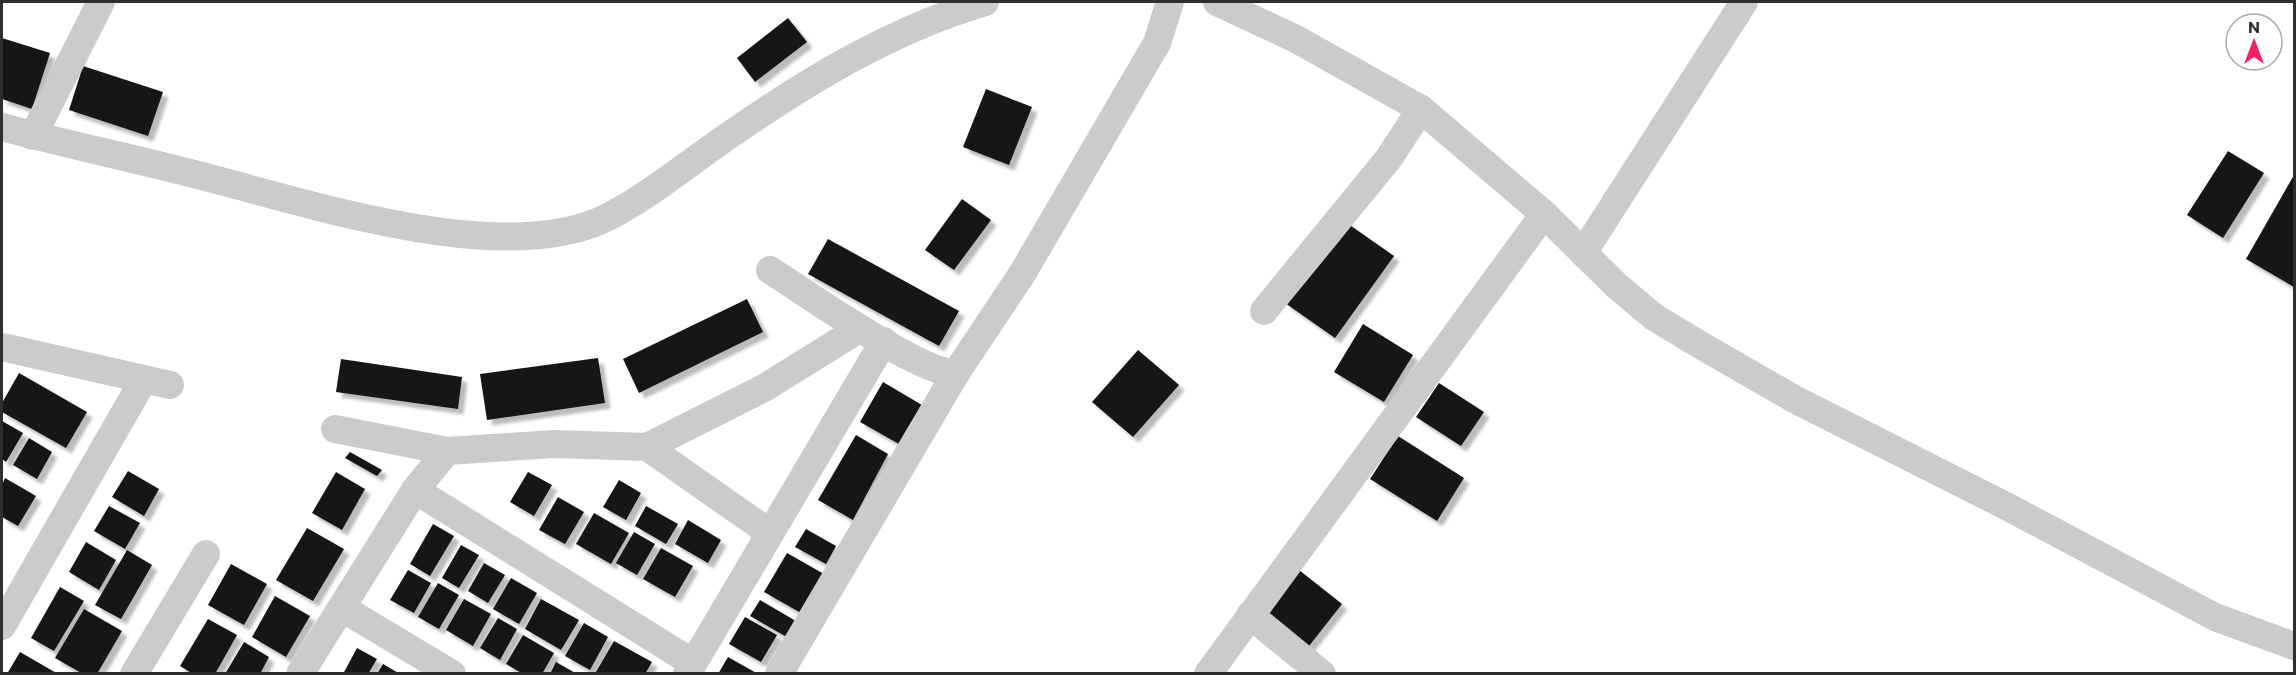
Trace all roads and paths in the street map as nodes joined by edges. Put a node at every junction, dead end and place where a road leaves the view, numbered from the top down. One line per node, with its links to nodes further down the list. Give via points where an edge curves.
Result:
1 (101, 2): 8 (street)
2 (985, 2): 8 (street, via 912,28 865,51 766,111 669,180 608,217 578,230 550,236 498,236 394,223 312,207)
3 (1170, 2): 16 (street, via 1157,43 1022,274)
4 (1217, 2): 6 (street, via 1296,39)
5 (1744, 2): 10 (street)
6 (1417, 114): 9 (street); 12 (street, via 1389,158)
7 (2, 127): 8 (street)
8 (33, 136)
9 (1540, 220): 10 (street); 24 (street)
10 (1583, 253): 26 (street, via 1654,317 1796,400 2214,617)
11 (771, 270): 13 (street)
12 (1264, 311)
13 (859, 329): 14 (street); 18 (street, via 764,388)
14 (884, 341): 16 (street, via 934,369); 21 (street)
15 (3, 351): 25 (street, via 157,382)
16 (956, 373): 31 (street)
17 (335, 429): 19 (street)
18 (648, 447): 19 (street, via 554,444); 21 (street)
19 (447, 451): 20 (street)
20 (415, 490): 23 (street); 27 (street)
21 (771, 533): 27 (street)
22 (206, 554): 28 (street)
23 (342, 608): 29 (street); 30 (street)
24 (1250, 615): 32 (street); 33 (street)
25 (2, 626)
26 (2295, 646)
27 (690, 668)
28 (134, 674)
29 (300, 674)
30 (452, 674)
31 (779, 674)
32 (1208, 674)
33 (1322, 674)

